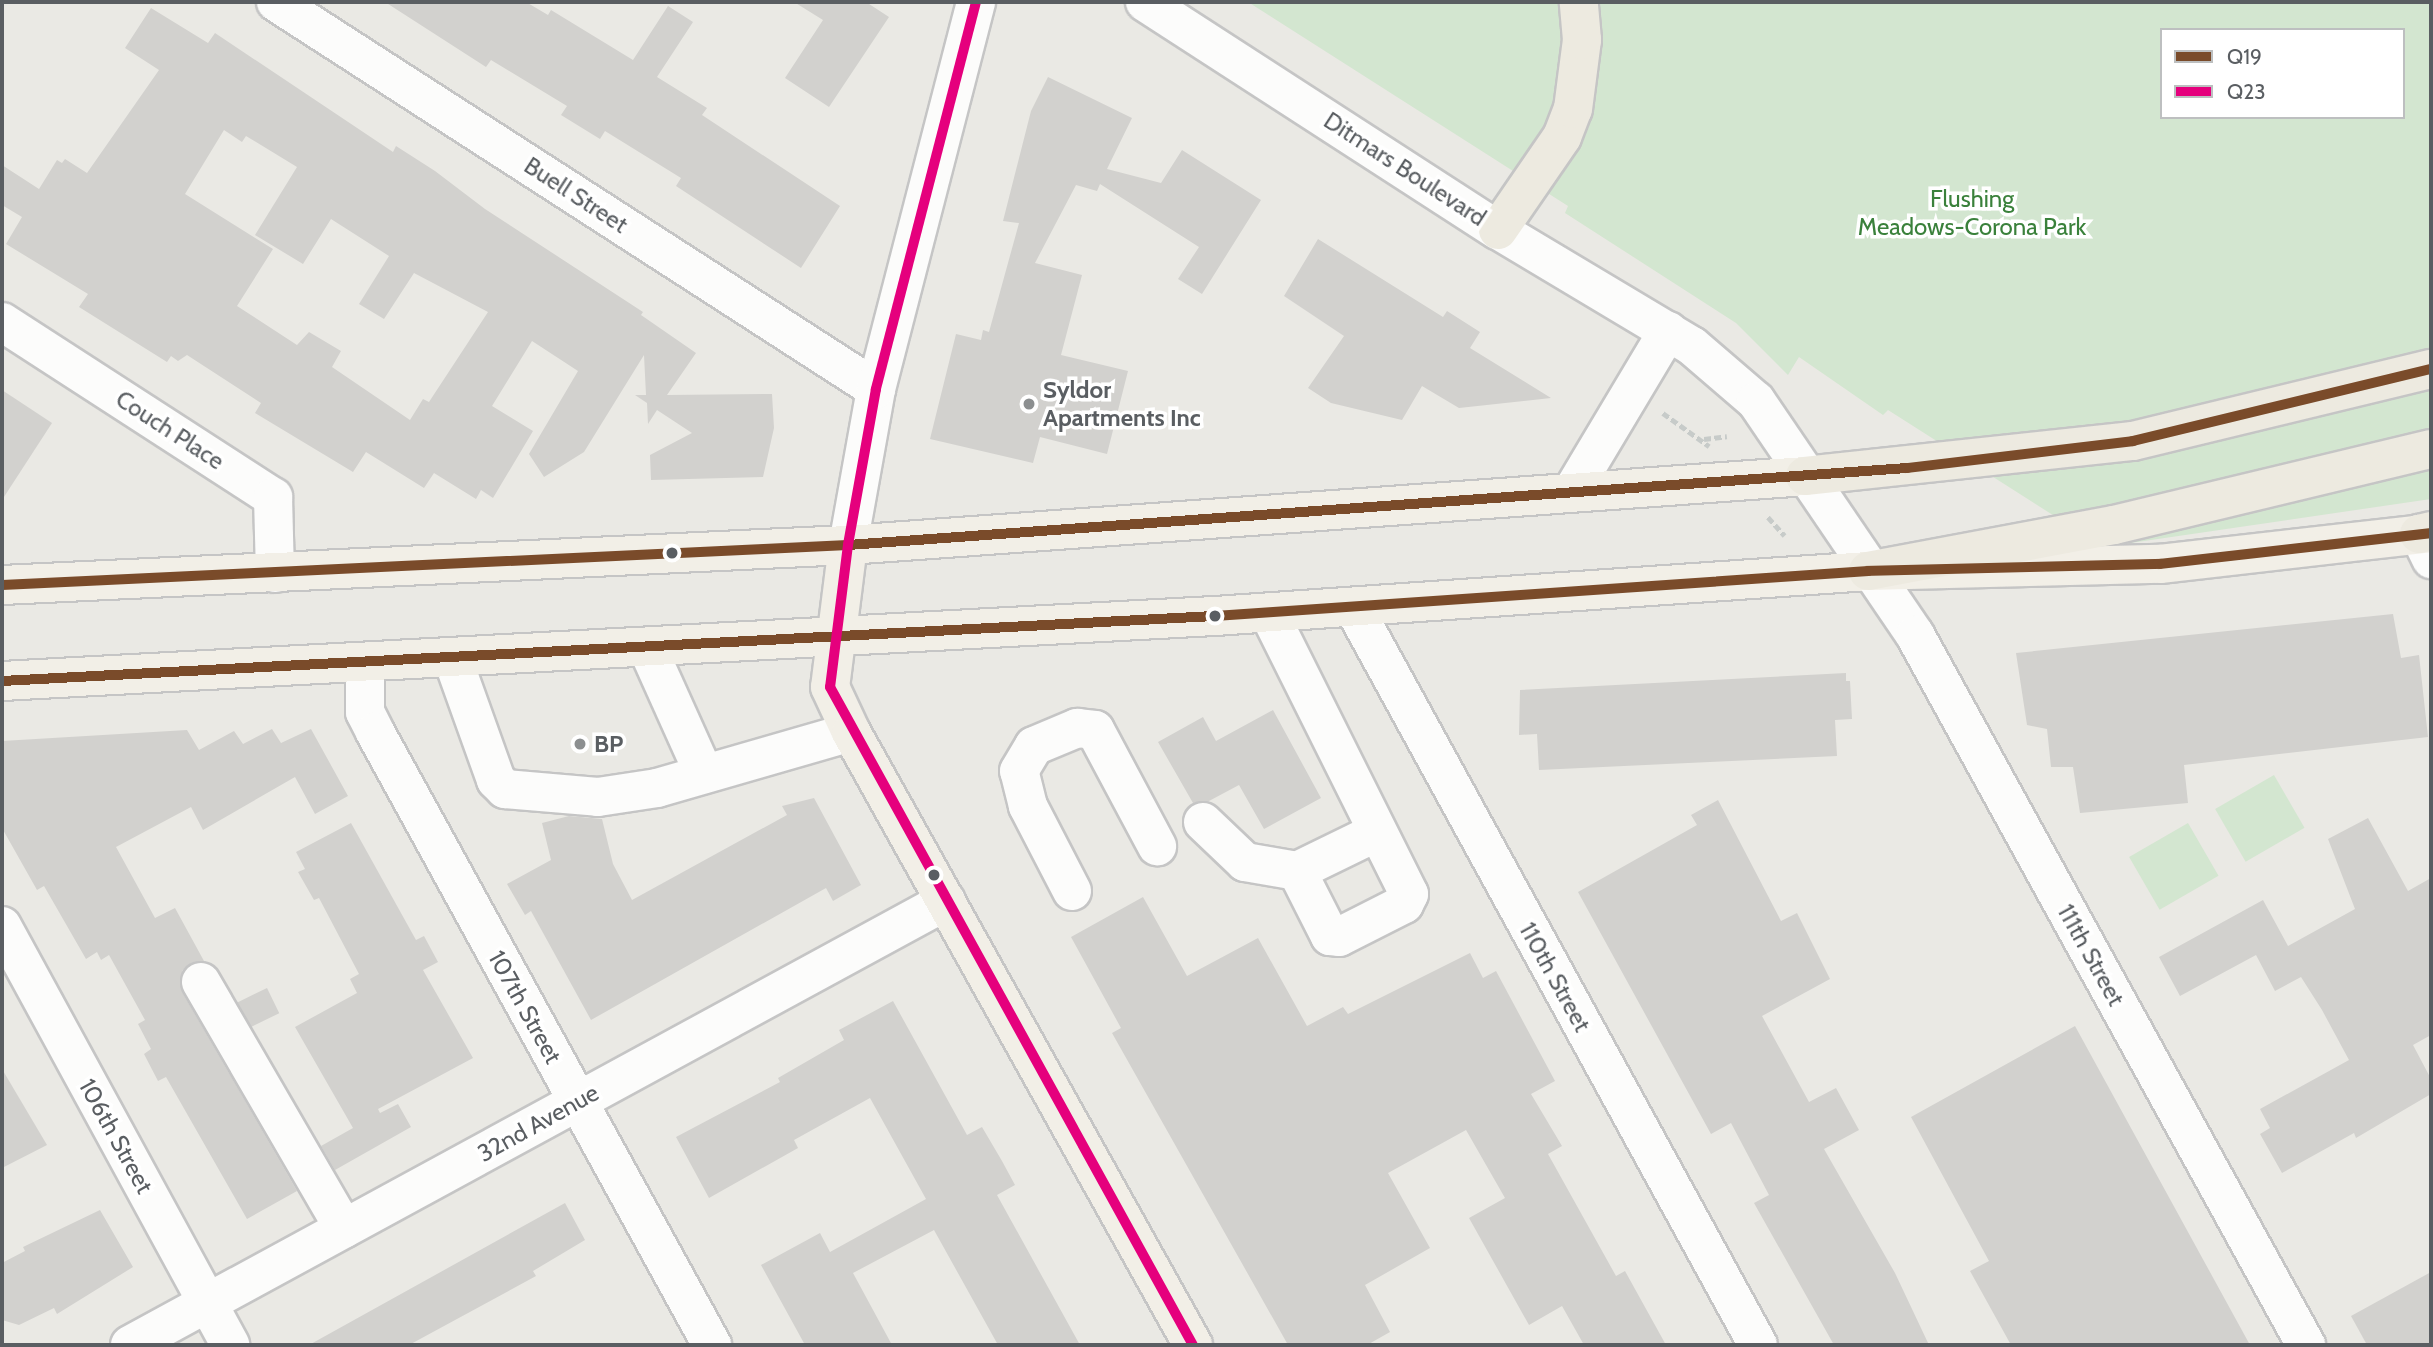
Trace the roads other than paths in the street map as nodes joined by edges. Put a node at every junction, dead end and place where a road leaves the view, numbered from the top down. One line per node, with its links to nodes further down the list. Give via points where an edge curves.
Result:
1 (276, 2): 9 (street, Buell Street)
2 (976, 2): 9 (street)
3 (1145, 2): 5 (street, Ditmars Boulevard)
4 (1579, 2): 5 (highway, via 1582,40 1573,109 1556,146)
5 (1498, 230): 7 (street, Ditmars Boulevard)
6 (2, 322): 16 (street, Couch Place, via 273,496)
7 (1668, 331): 11 (street, Ditmars Boulevard, via 1739,383); 12 (street)
8 (2431, 369): 11 (highway, via 2133,441)
9 (876, 389): 14 (street)
10 (2431, 449): 15 (highway, via 2101,528)
11 (1805, 477): 12 (main road); 15 (street, Ditmars Boulevard)
12 (1571, 493): 14 (main road)
13 (2428, 539): 15 (main road, via 2160,564)
14 (848, 545): 16 (main road); 20 (main road)
15 (1868, 570): 18 (main road); 43 (street, 111th Street, via 1915,635)
16 (275, 573): 17 (main road)
17 (2, 585)
18 (1354, 607): 19 (main road); 42 (street, 110th Street)
19 (1269, 612): 20 (main road); 28 (street)
20 (837, 638): 21 (main road); 25 (main road, via 830,687)
21 (647, 648): 22 (main road); 26 (street)
22 (452, 657): 23 (main road); 26 (street, via 496,780 505,789 598,797)
23 (365, 662): 24 (main road); 35 (street, 107th Street, via 365,712)
24 (2, 681)
25 (851, 732): 26 (street); 32 (main road)
26 (704, 774)
27 (1203, 822): 30 (street, via 1245,862)
28 (1377, 832): 30 (street); 30 (street, via 1409,894 1404,904 1339,937 1330,936)
29 (1157, 846): 31 (street, via 1095,730 1077,728 1034,746 1019,771 1022,783 1043,839)
30 (1297, 871)
31 (1072, 891)
32 (946, 901): 35 (street, 32nd Avenue); 41 (main road)
33 (2, 926): 37 (street, 106th Street)
34 (201, 982): 36 (street)
35 (577, 1101): 36 (street, 32nd Avenue); 40 (street, 107th Street)
36 (344, 1229): 37 (street, 32nd Avenue)
37 (207, 1303): 38 (street, 32nd Avenue); 39 (street, 106th Street)
38 (130, 1345)
39 (230, 1345)
40 (712, 1345)
41 (1192, 1345)
42 (1758, 1345)
43 (2306, 1345)

